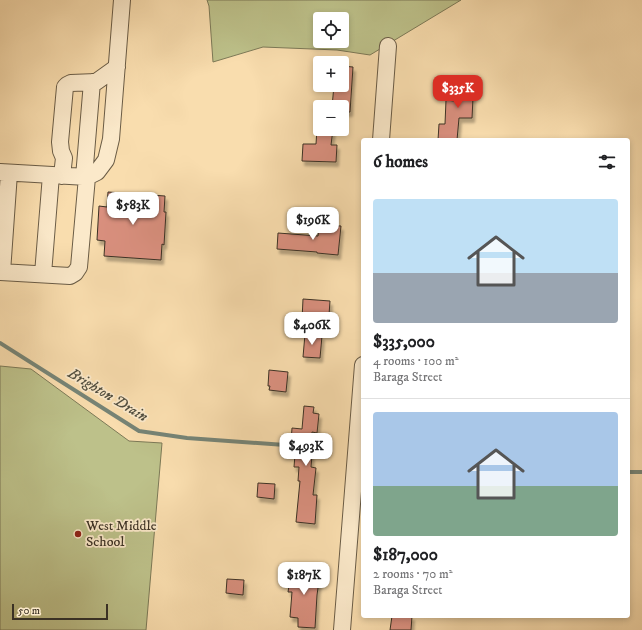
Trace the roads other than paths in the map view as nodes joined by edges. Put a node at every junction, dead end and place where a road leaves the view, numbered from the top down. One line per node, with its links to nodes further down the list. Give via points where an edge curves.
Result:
1 (122, 0): 3 (street)
2 (388, 46): 5 (street)
3 (117, 67): 4 (street, via 96,82); 8 (street, via 111,139 106,160 97,172)
4 (92, 82): 7 (street, via 71,83 65,87 60,142 64,158); 8 (street)
5 (381, 138)
6 (5, 173): 7 (street); 9 (street)
7 (56, 175): 8 (street); 10 (street)
8 (85, 177): 10 (street, via 79,267 70,276)
9 (1, 272): 10 (street)
10 (43, 274)
11 (361, 390): 12 (street)
12 (342, 630)

